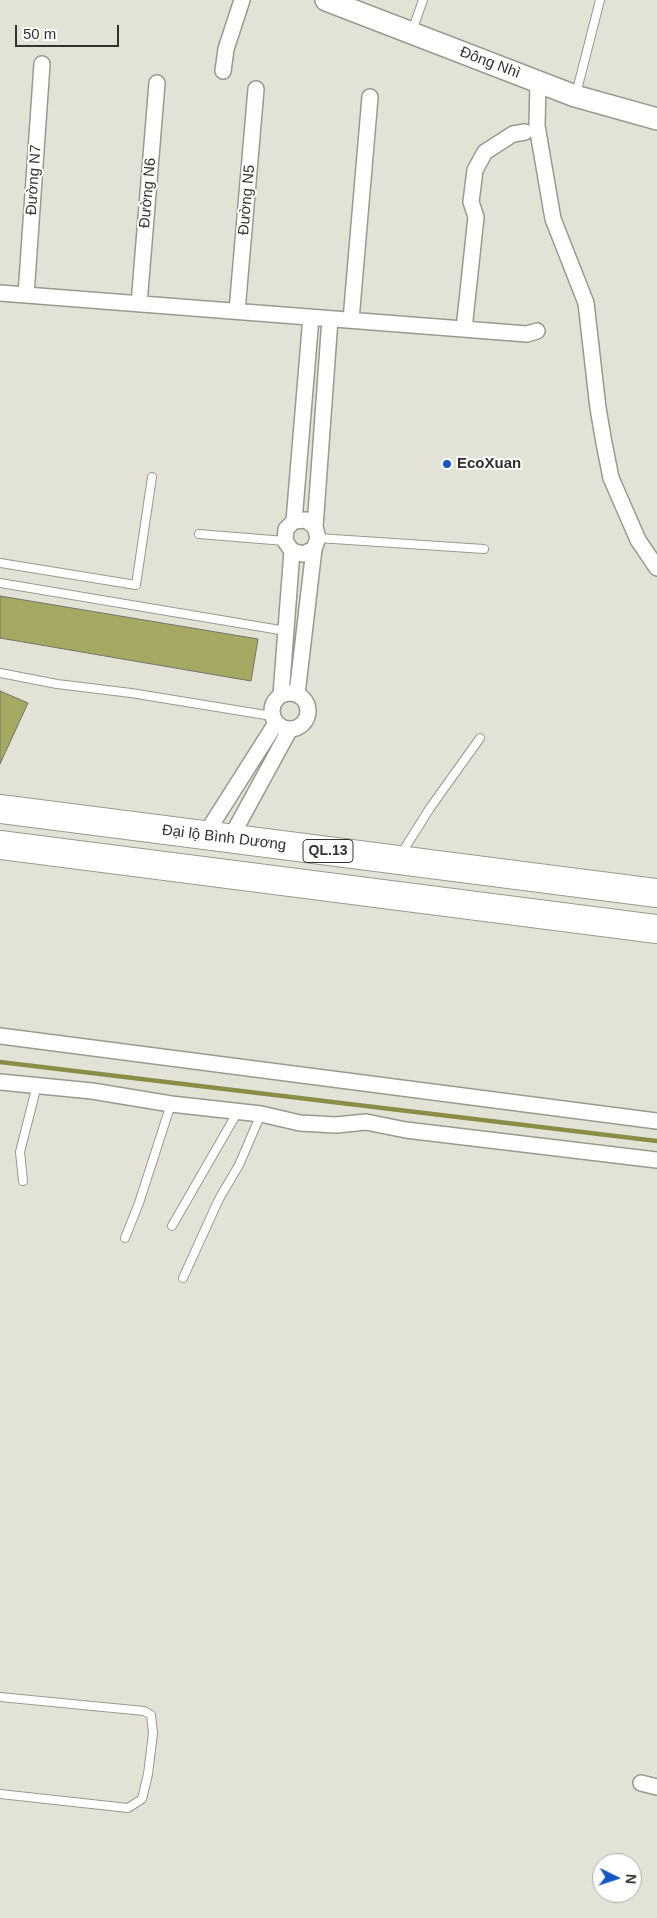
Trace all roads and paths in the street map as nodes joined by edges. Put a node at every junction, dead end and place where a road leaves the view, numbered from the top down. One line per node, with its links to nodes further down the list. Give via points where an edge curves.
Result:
1 (242, 0): 7 (street, via 226,48)
2 (326, 0): 5 (street, Đông Nhì)
3 (423, 0): 5 (lane)
4 (600, 0): 11 (lane)
5 (411, 32): 8 (street, Đông Nhì)
6 (42, 64): 16 (street, Đường N7)
7 (223, 71)
8 (538, 81): 11 (street, Đông Nhì); 31 (street, via 537,126 553,218 586,303 598,408 612,478 638,540)
9 (157, 83): 17 (street, Đường N6)
10 (256, 89): 18 (street, Đường N5)
11 (575, 96): 13 (street, Đông Nhì)
12 (370, 97): 21 (street)
13 (657, 119)
14 (525, 132): 22 (street, via 513,134 485,152 475,170 471,202 476,217)
15 (0, 293): 16 (street)
16 (26, 295): 17 (street)
17 (139, 304): 18 (street)
18 (237, 311): 19 (street)
19 (311, 317): 20 (street); 25 (street)
20 (330, 318): 21 (street); 27 (street)
21 (351, 320): 22 (street)
22 (464, 329): 23 (street, via 527,334)
23 (537, 331)
24 (152, 477): 30 (lane, via 136,585)
25 (294, 521): 27 (street, via 306,520); 28 (street, via 286,530)
26 (199, 534): 28 (lane)
27 (316, 538): 28 (street, via 303,554); 29 (lane); 35 (street)
28 (288, 546): 33 (street)
29 (484, 549)
30 (0, 563)
31 (657, 568)
32 (0, 584): 33 (lane)
33 (286, 631): 36 (street)
34 (0, 673): 37 (lane, via 57,684 132,692)
35 (297, 694): 36 (street); 38 (street, via 308,710 300,726)
36 (281, 695): 37 (street, via 273,704)
37 (274, 719): 38 (street); 41 (street)
38 (290, 729): 41 (street)
39 (480, 738): 43 (lane)
40 (0, 809): 41 (highway, Đại lộ Bình Dương / QL.13)
41 (218, 837): 43 (highway, Đại lộ Bình Dương / QL.13); 44 (highway)
42 (0, 845): 44 (highway, QL.13)
43 (397, 860): 45 (highway, Đại lộ Bình Dương / QL.13)
44 (214, 873): 46 (highway, QL.13)
45 (657, 894)
46 (657, 929)
47 (0, 1036): 53 (street)
48 (0, 1082): 49 (street)
49 (38, 1086): 50 (street); 55 (lane, via 20,1152)
50 (171, 1104): 51 (street); 57 (lane)
51 (237, 1113): 52 (street); 56 (lane)
52 (261, 1114): 54 (street, via 300,1123 336,1125 366,1122 406,1130); 58 (lane)
53 (657, 1121)
54 (657, 1160)
55 (23, 1181)
56 (172, 1226)
57 (125, 1238)
58 (183, 1278)
59 (0, 1697): 62 (lane, via 144,1711 151,1715 152,1733 142,1800 128,1808)
60 (641, 1783): 61 (street)
61 (657, 1787)
62 (0, 1794)

